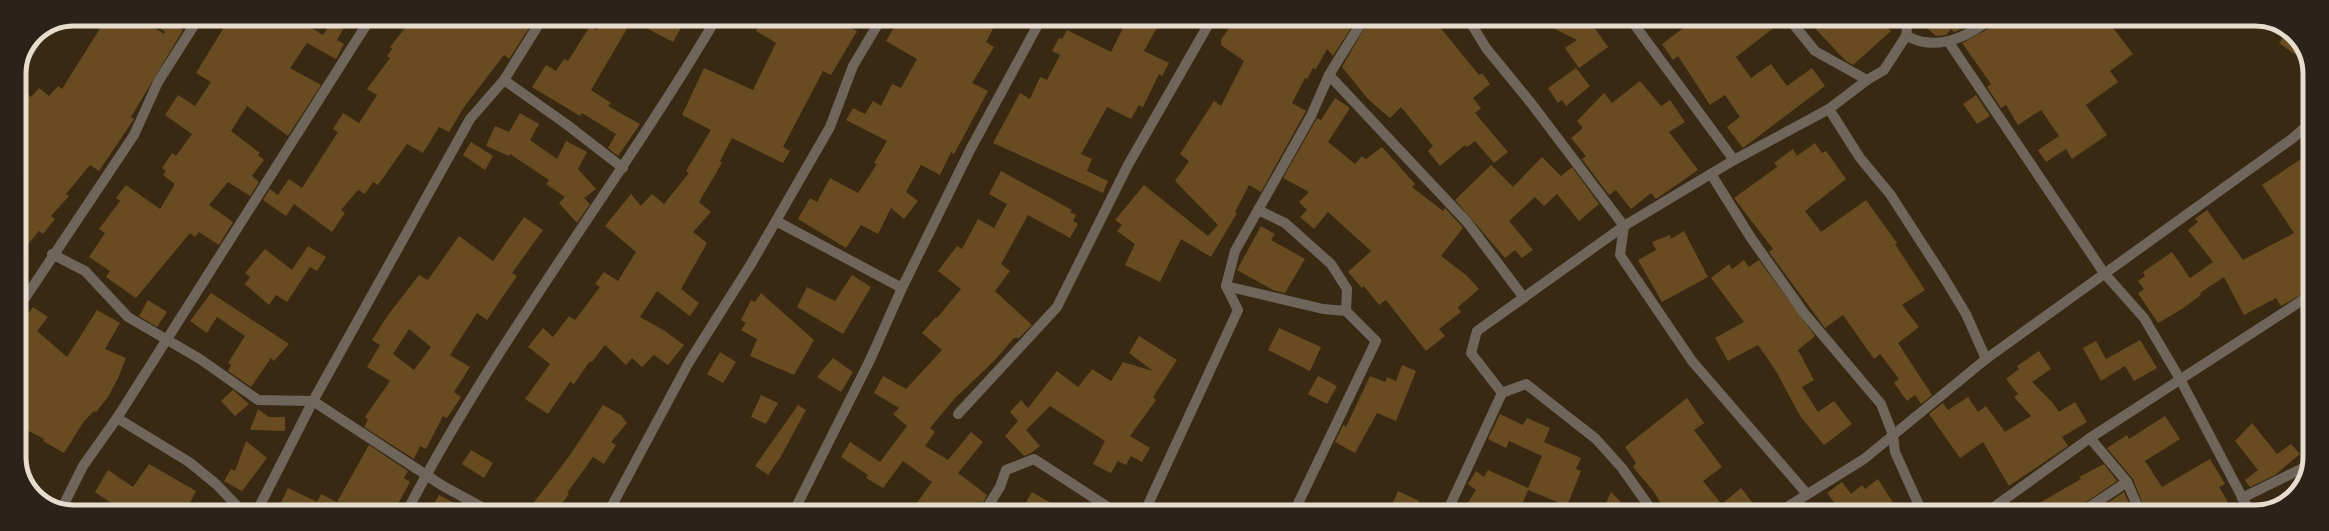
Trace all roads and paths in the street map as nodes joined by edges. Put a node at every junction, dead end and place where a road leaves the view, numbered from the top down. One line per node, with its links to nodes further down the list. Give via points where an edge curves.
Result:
1 (194, 26): 27 (street, via 158,82 134,135)
2 (366, 26): 35 (street)
3 (538, 26): 17 (street)
4 (712, 26): 22 (street)
5 (877, 26): 25 (street, via 853,66 830,128)
6 (1037, 26): 30 (street, via 970,150)
7 (1208, 26): 40 (street, via 1128,166 1057,307)
8 (1359, 26): 16 (street)
9 (1473, 26): 26 (street, via 1486,48)
10 (1635, 26): 21 (street)
11 (1795, 26): 18 (street, via 1815,51)
12 (1907, 26): 14 (street)
13 (1982, 26): 15 (street)
14 (1906, 36): 15 (street, via 1924,42); 18 (street, via 1884,70)
15 (1948, 41): 28 (street)
16 (1329, 76): 24 (street, via 1311,116); 32 (street, via 1467,222)
17 (504, 80): 22 (street); 39 (street, via 470,119)
18 (1867, 80): 19 (street)
19 (1829, 109): 21 (street); 36 (street, via 1860,158 1890,194 1943,276 1966,314)
20 (2303, 129): 28 (street)
21 (1734, 160): 23 (street)
22 (623, 168): 45 (street, via 511,332)
23 (1711, 174): 26 (street); 42 (street, via 1751,238 1804,313 1881,404)
24 (1258, 210): 29 (street, via 1235,251); 34 (street, via 1285,223 1331,264 1347,289)
25 (776, 221): 30 (street); 54 (street, via 689,362)
26 (1624, 226): 32 (street); 47 (street, via 1620,255 1658,312 1692,361)
27 (52, 254): 31 (street); 35 (street, via 85,271 128,317)
28 (2104, 273): 36 (street); 37 (street, via 2144,318)
29 (1226, 286): 34 (street, via 1323,309); 58 (street, via 1238,310)
30 (902, 288): 55 (street, via 870,360)
31 (26, 296)
32 (1524, 298): 38 (street, via 1477,331 1471,353)
33 (2303, 300): 37 (street)
34 (1346, 311): 59 (street, via 1376,341)
35 (166, 338): 39 (street, via 258,400); 41 (street)
36 (1986, 359): 42 (street)
37 (2180, 379): 43 (street); 48 (street)
38 (1502, 393): 60 (street); 61 (street, via 1526,384 1596,439)
39 (312, 401): 45 (street); 51 (street)
40 (958, 414)
41 (117, 418): 49 (street, via 83,466); 50 (street, via 189,462)
42 (1893, 435): 47 (street, via 1864,459); 63 (street, via 1895,452)
43 (2090, 438): 46 (street); 64 (street)
44 (2301, 470): 48 (street)
45 (426, 475): 52 (street); 53 (street)
46 (2127, 482): 65 (street); 66 (street)
47 (1807, 494): 62 (street)
48 (2242, 498): 67 (street)
49 (64, 504)
50 (236, 505)
51 (260, 505)
52 (410, 505)
53 (478, 505)
54 (612, 505)
55 (797, 505)
56 (989, 505): 57 (street, via 1000,487 1006,470 1034,459)
57 (1105, 505)
58 (1148, 505)
59 (1297, 505)
60 (1450, 505)
61 (1648, 505)
62 (1790, 505)
63 (1919, 505)
64 (1997, 505)
65 (2092, 505)
66 (2137, 505)
67 (2246, 505)

